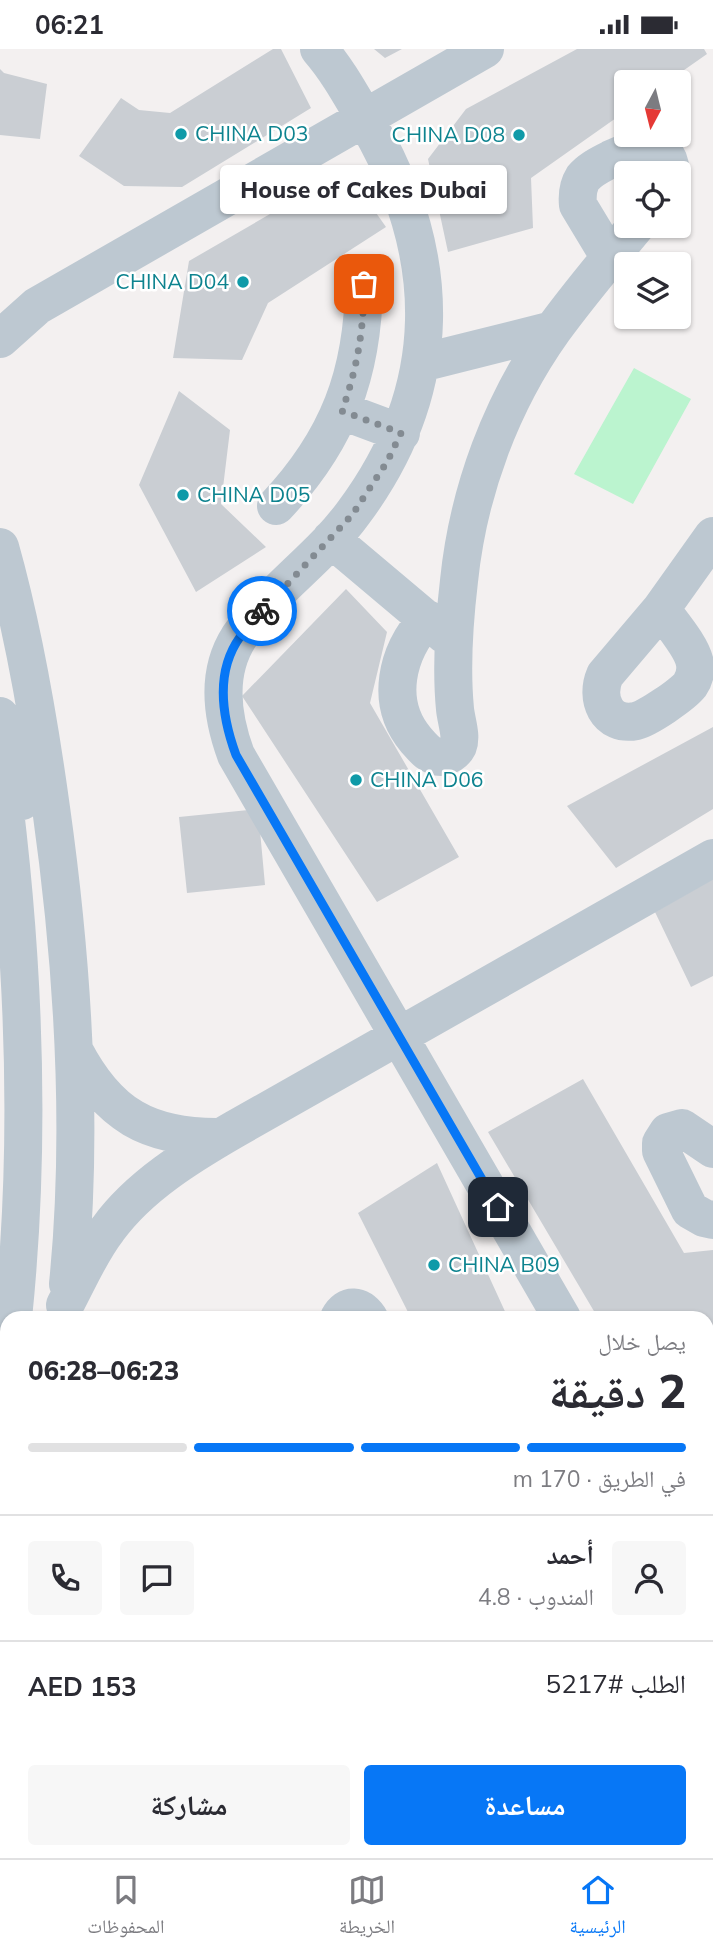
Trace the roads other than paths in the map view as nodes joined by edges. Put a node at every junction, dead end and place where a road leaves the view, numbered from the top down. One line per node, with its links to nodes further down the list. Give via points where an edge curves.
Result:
1 (319, 49): 3 (street)
2 (485, 49): 3 (street)
3 (365, 118): 8 (street); 11 (street, via 398,183 419,253 425,327)
4 (669, 161): 6 (street, via 654,147 644,145 594,168 582,180 578,205)
5 (626, 238): 6 (street)
6 (610, 258): 9 (street)
7 (364, 284): 12 (street, via 358,359)
8 (19, 307): 10 (street)
9 (553, 330): 11 (street); 15 (street, via 511,402 480,479 441,631)
10 (0, 338)
11 (421, 363): 13 (street)
12 (342, 411): 13 (street); 14 (street, via 307,471)
13 (401, 433): 15 (street, via 371,489)
14 (276, 506)
15 (331, 540): 23 (street, via 239,638 225,676 224,716 236,755)
16 (710, 543): 18 (street)
17 (0, 547): 21 (street, via 35,703)
18 (661, 609)
19 (0, 716): 21 (street, via 10,734 28,831 37,839)
20 (0, 771): 28 (street, via 12,866 25,1073 22,1209)
21 (55, 834): 24 (street)
22 (713, 858): 23 (street)
23 (399, 1035): 25 (street); 32 (street)
24 (74, 1049): 25 (street, via 88,1077 132,1119 160,1131); 29 (street, via 76,1152)
25 (221, 1137): 29 (street, via 148,1188 108,1228)
26 (713, 1149): 27 (street, via 681,1128 668,1132 661,1143 690,1210)
27 (713, 1220)
28 (14, 1311)
29 (65, 1311)
30 (344, 1311): 31 (street, via 352,1307)
31 (365, 1311)
32 (558, 1311)

